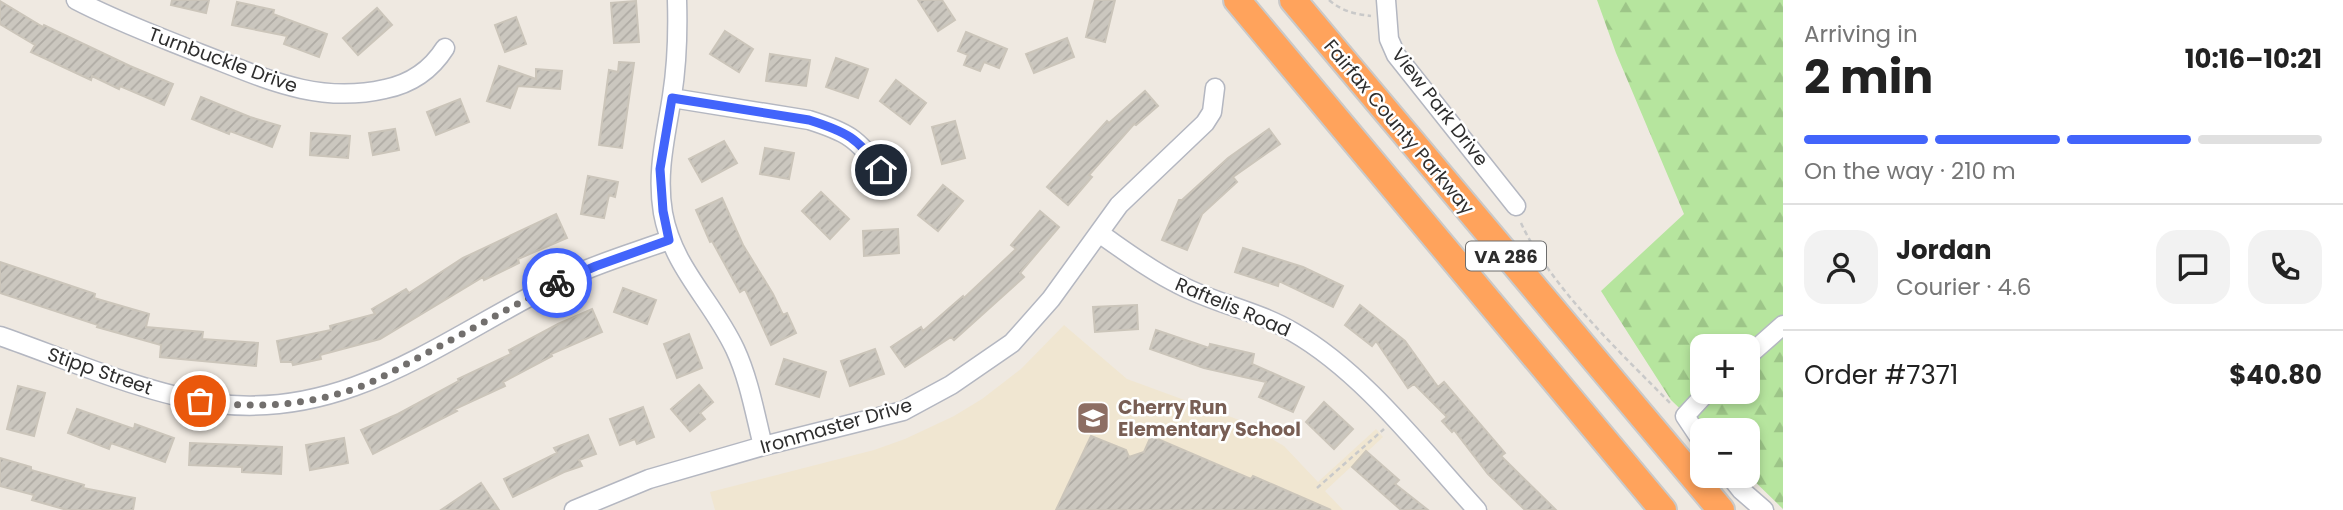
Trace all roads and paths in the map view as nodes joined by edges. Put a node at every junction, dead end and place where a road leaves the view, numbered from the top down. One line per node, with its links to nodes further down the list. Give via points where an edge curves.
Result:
1 (76, 0): 8 (street, Turnbuckle Drive, via 273,82 327,94 368,93 401,84 430,67)
2 (677, 0): 10 (street)
3 (1237, 0): 28 (highway, VA 286)
4 (1293, 0): 29 (highway, Fairfax County Parkway / VA 286)
5 (1329, 0): 7 (path, via 1350,13)
6 (1386, 0): 7 (street, View Park Drive)
7 (1386, 22): 12 (street, View Park Drive, via 1396,55)
8 (444, 48)
9 (1215, 89): 13 (street, Ironmaster Drive, via 1212,112 1205,123 1137,186)
10 (672, 98): 11 (street, via 828,126 863,145); 14 (street, via 660,177)
11 (881, 170)
12 (1516, 206): 19 (path, via 1552,274 1613,345)
13 (1099, 233): 20 (street, Raftelis Road, via 1180,285 1293,332 1340,365); 22 (street, Ironmaster Drive, via 1012,343 951,385 903,411)
14 (669, 240): 16 (street, Stipp Street, via 561,280 376,380 298,402 244,406 186,399); 22 (street, via 735,349)
15 (1783, 325): 17 (street)
16 (0, 336)
17 (1760, 345)
18 (1696, 404): 19 (street)
19 (1685, 416): 21 (street)
20 (1395, 420): 23 (path); 27 (street, Raftelis Road)
21 (1690, 424)
22 (763, 446): 25 (street, Ironmaster Drive, via 649,479)
23 (1317, 488)
24 (1739, 488): 30 (street)
25 (598, 505): 26 (street, Ironmaster Drive)
26 (574, 510)
27 (1477, 510)
28 (1663, 510)
29 (1721, 510)
30 (1765, 510)

